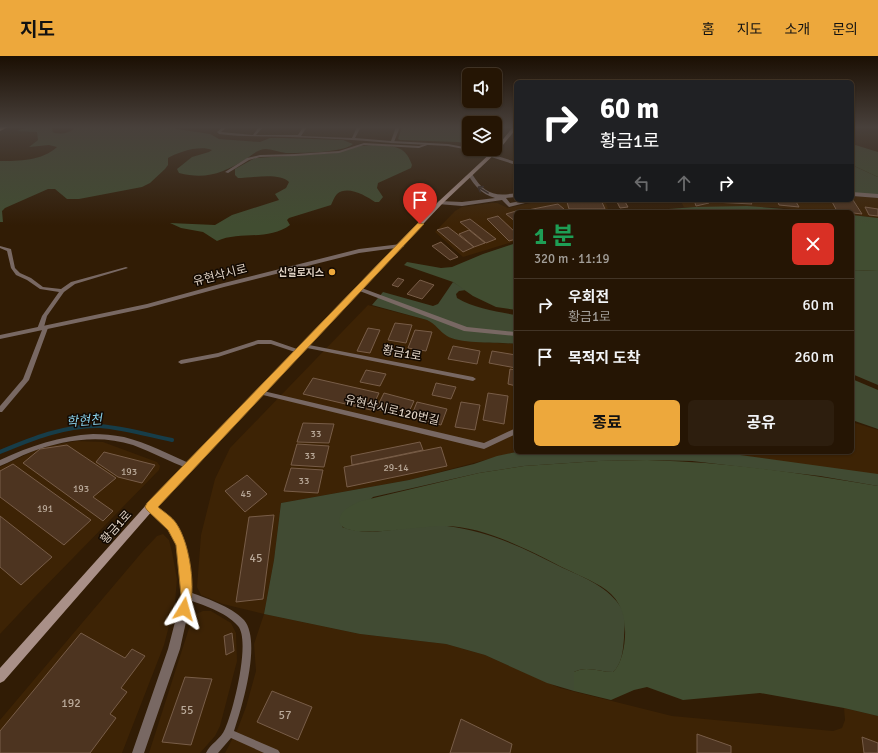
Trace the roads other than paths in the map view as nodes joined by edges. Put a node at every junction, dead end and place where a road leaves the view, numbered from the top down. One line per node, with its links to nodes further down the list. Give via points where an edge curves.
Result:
1 (247, 160): 5 (lane)
2 (486, 160): 6 (street, 황금1로)
3 (502, 160): 4 (street)
4 (514, 163)
5 (227, 172)
6 (470, 175): 10 (street, one-way to 6, via 481,190); 12 (street, 황금1로)
7 (854, 194): 9 (street)
8 (514, 195): 10 (street)
9 (878, 196)
10 (502, 198): 11 (street, via 509,205); 12 (street, via 462,204)
11 (524, 202)
12 (440, 203): 13 (street, 황금1로)
13 (401, 246): 16 (street, 황금1로); 18 (street, 유현삭시로, via 352,253 147,306)
14 (0, 247): 17 (lane, via 9,250 13,268 18,274 29,278 42,288)
15 (126, 268): 17 (lane, via 74,283)
16 (359, 289): 19 (street, via 466,329); 21 (street, 황금1로)
17 (62, 291): 18 (lane, via 45,316)
18 (43, 328): 20 (street, 유현삭시로); 25 (lane, via 26,380)
19 (514, 334)
20 (0, 337)
21 (301, 349): 22 (lane, via 271,342 258,342 218,355); 23 (lane, 황금1로); 24 (street, 황금1로)
22 (181, 362)
23 (473, 379)
24 (259, 392): 26 (lane, 유현삭시로120번길, via 484,446); 28 (street, 황금1로)
25 (0, 410)
26 (514, 432)
27 (0, 463): 28 (lane, via 43,445 100,436 124,440)
28 (189, 466): 29 (street, 황금1로)
29 (150, 507): 30 (street, via 172,526 181,544); 31 (street, 황금1로)
30 (187, 595): 32 (lane, via 216,606 235,618 244,628 247,640 245,672); 33 (street, via 174,649)
31 (0, 677)
32 (229, 733): 34 (lane); 35 (lane)
33 (138, 753)
34 (211, 753)
35 (275, 753)

